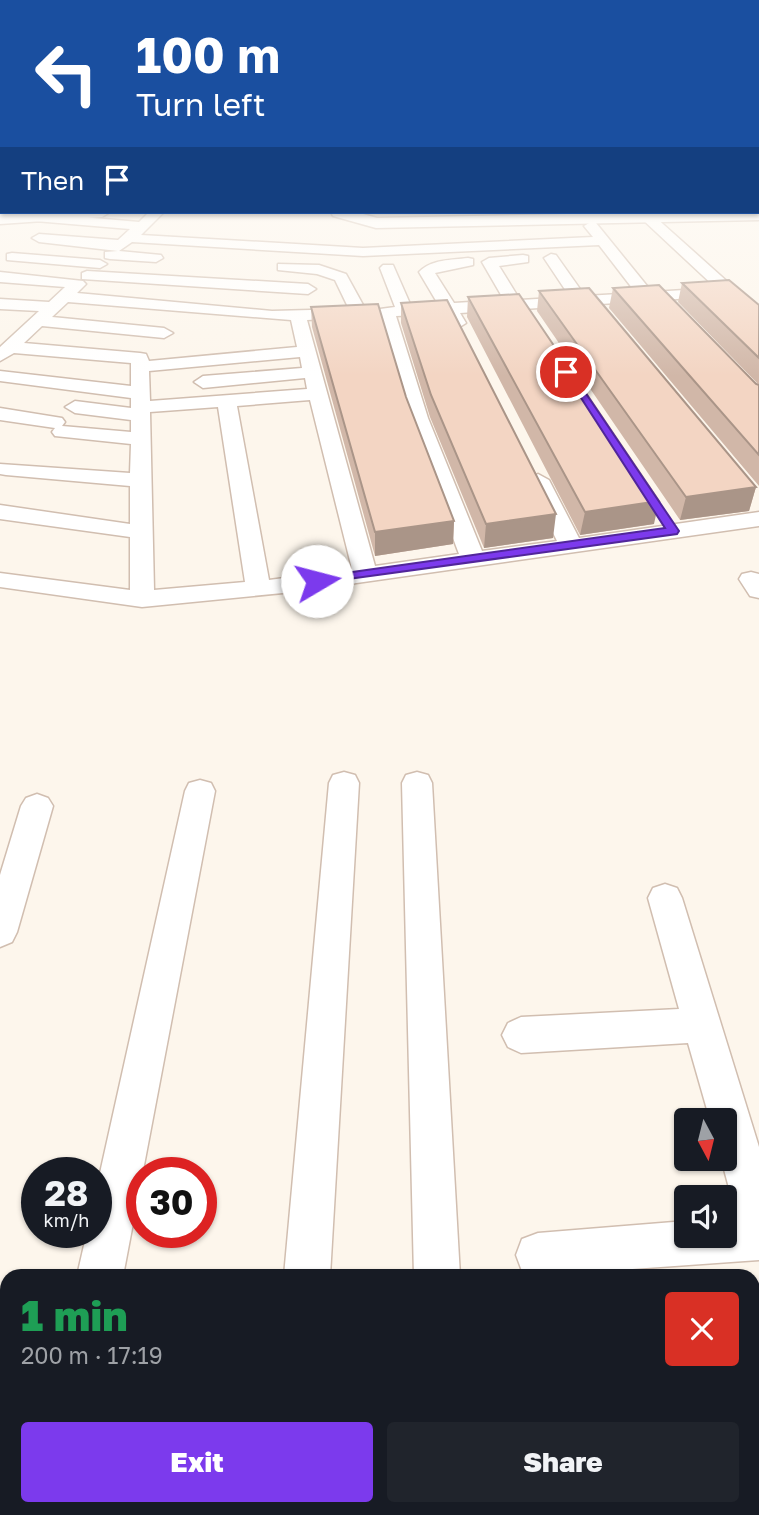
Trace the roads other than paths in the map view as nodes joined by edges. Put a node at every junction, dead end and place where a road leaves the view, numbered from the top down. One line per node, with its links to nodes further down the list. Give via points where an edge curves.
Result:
1 (132, 235): 8 (street)
2 (460, 235): 7 (street)
3 (598, 235): 6 (street)
4 (666, 235): 18 (street)
5 (32, 237): 8 (street)
6 (603, 240): 7 (street); 9 (street)
7 (462, 247): 8 (street, via 363,252); 25 (street, via 468,262 427,272)
8 (115, 251): 10 (street); 12 (street); 16 (street)
9 (614, 254): 11 (street); 19 (street)
10 (12, 257)
11 (551, 258): 20 (street); 24 (street, via 489,261)
12 (175, 260)
13 (267, 266): 27 (street, via 319,270 341,277)
14 (388, 268): 26 (street)
15 (0, 277): 16 (street)
16 (83, 280): 17 (street); 21 (street)
17 (308, 289)
18 (727, 292): 19 (street); 29 (street)
19 (654, 297): 20 (street); 28 (street)
20 (586, 301): 24 (street); 30 (street)
21 (58, 302): 22 (street); 23 (street); 31 (street)
22 (0, 304)
23 (152, 305): 34 (street); 35 (street)
24 (518, 305): 25 (street); 33 (street)
25 (451, 309): 26 (street); 37 (street)
26 (395, 312): 27 (street); 59 (street, via 418,418)
27 (360, 314): 35 (street)
28 (677, 315)
29 (759, 318)
30 (609, 322)
31 (34, 325): 32 (street); 34 (street); 38 (street)
32 (10, 327)
33 (536, 327)
34 (131, 330): 39 (street); 44 (street, via 171,338 154,347)
35 (303, 334): 36 (street); 40 (street); 44 (street)
36 (275, 336)
37 (470, 346)
38 (4, 351): 39 (street)
39 (109, 354): 43 (street); 44 (street)
40 (313, 372): 42 (street); 45 (street)
41 (0, 376): 43 (street)
42 (180, 384)
43 (81, 386): 44 (street)
44 (142, 388): 46 (street); 47 (street); 49 (street)
45 (318, 394): 46 (street); 60 (street)
46 (227, 401): 62 (street)
47 (75, 407)
48 (0, 414): 49 (street)
49 (140, 439): 52 (street)
50 (527, 458): 58 (street)
51 (5, 460): 52 (street)
52 (140, 480): 57 (street)
53 (658, 508): 56 (street)
54 (0, 512): 57 (street)
55 (759, 519): 56 (street)
56 (673, 531): 58 (street)
57 (141, 533): 63 (street)
58 (571, 545): 59 (street)
59 (473, 559): 60 (street)
60 (365, 574): 62 (street)
61 (0, 580): 63 (street)
62 (258, 588): 63 (street)
63 (142, 598)
64 (344, 783): 76 (street)
65 (417, 783): 77 (street)
66 (200, 791): 75 (street)
67 (37, 806): 69 (street)
68 (665, 898): 70 (street)
69 (0, 932)
70 (702, 1025): 71 (street); 72 (street)
71 (521, 1035)
72 (759, 1218)
73 (759, 1238): 74 (street)
74 (538, 1255)
75 (101, 1269)
76 (308, 1269)
77 (437, 1269)

